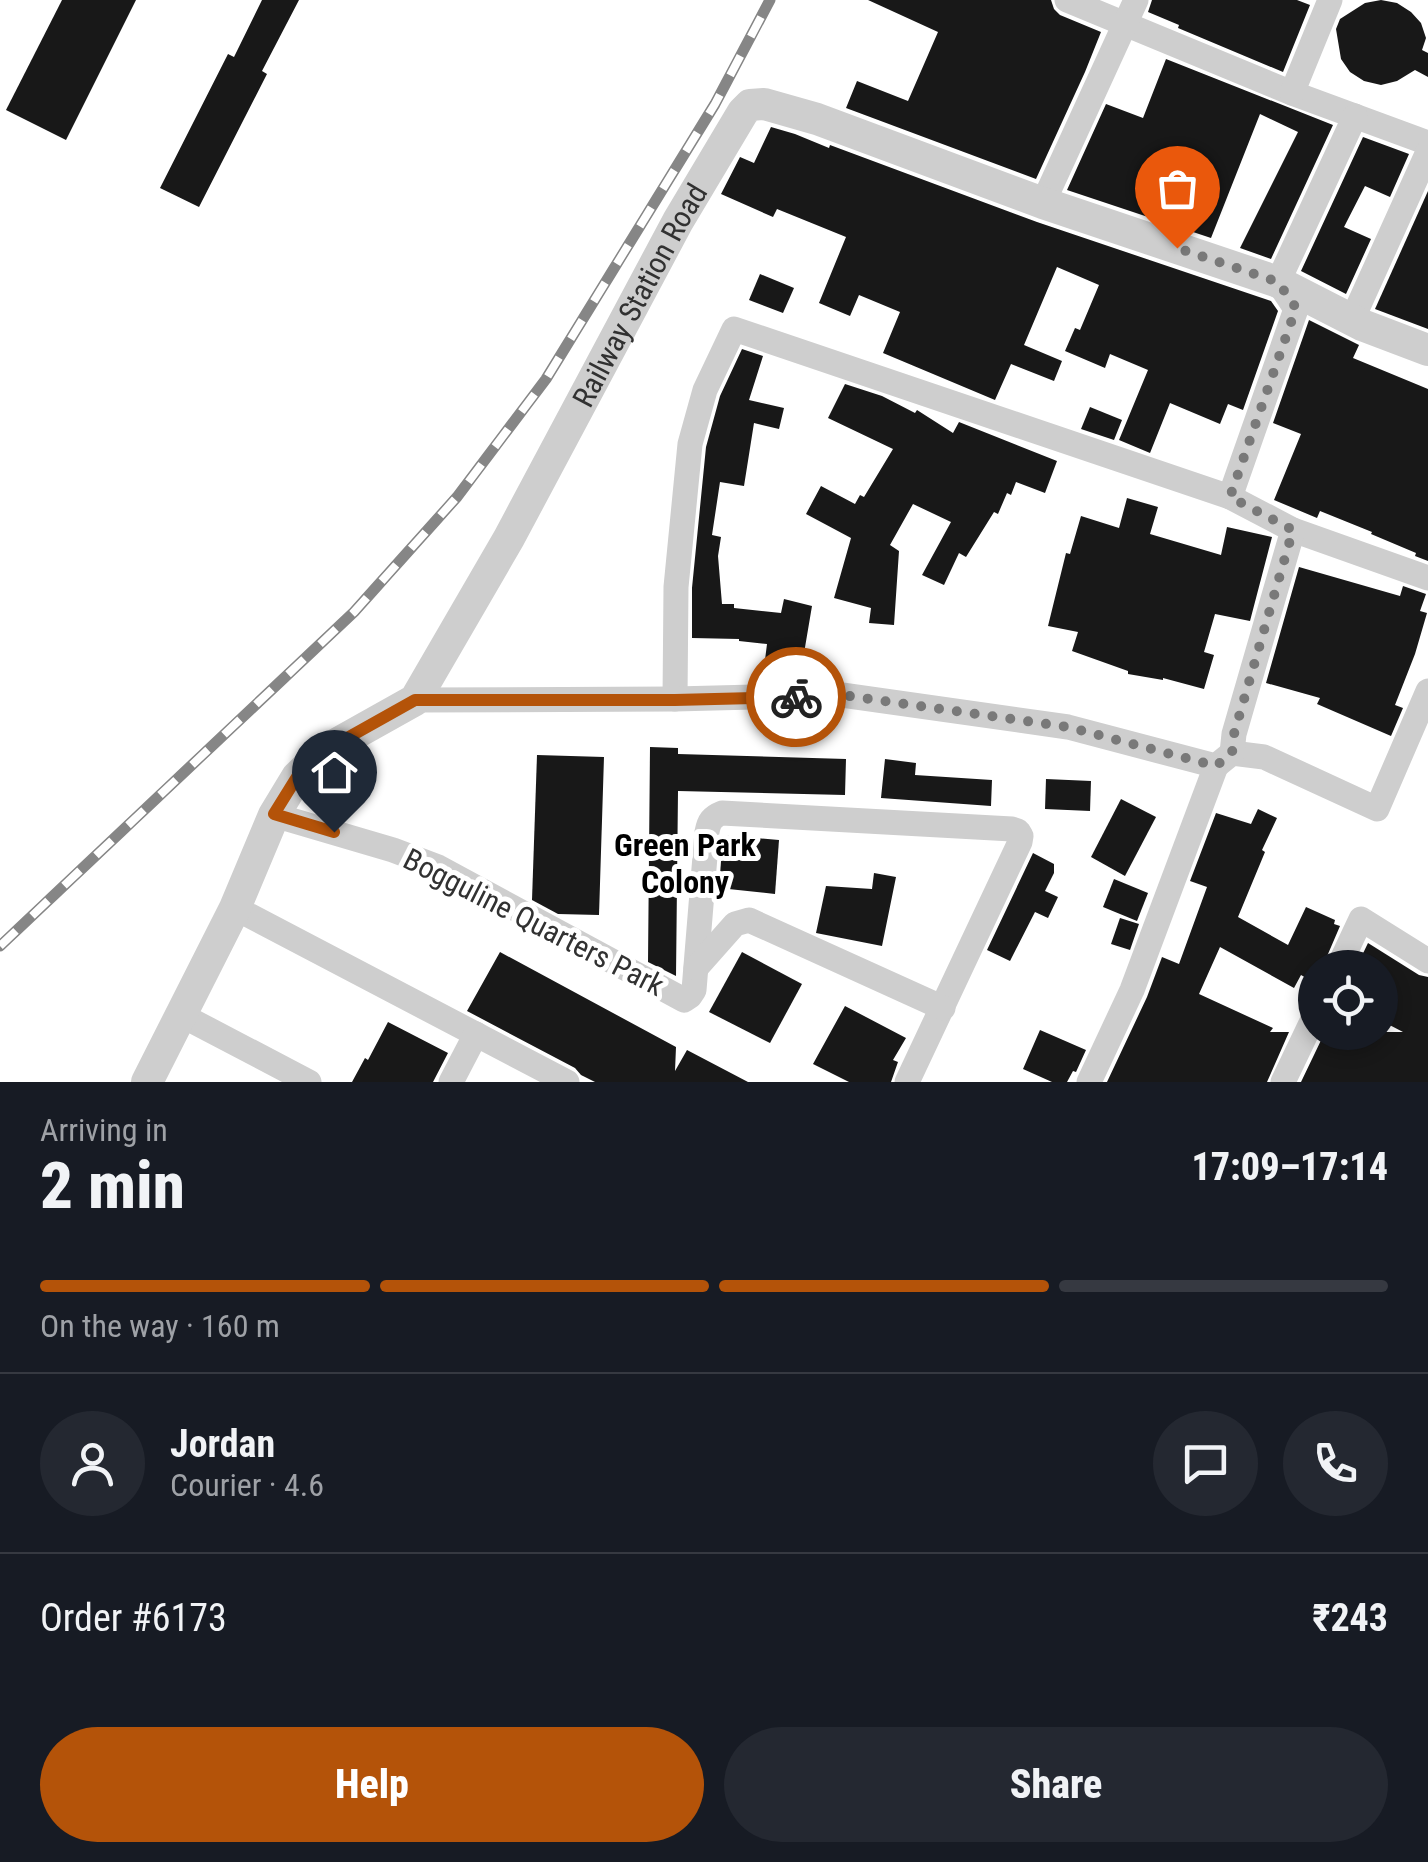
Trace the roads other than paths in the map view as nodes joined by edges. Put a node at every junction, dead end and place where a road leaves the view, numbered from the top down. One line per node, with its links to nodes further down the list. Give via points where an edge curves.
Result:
1 (1067, 0): 4 (street)
2 (1136, 0): 4 (street)
3 (1330, 0): 5 (street)
4 (1125, 25): 5 (street); 9 (street)
5 (1292, 92): 6 (street)
6 (1355, 116): 7 (street); 10 (street)
7 (1428, 143)
8 (1428, 152): 11 (street)
9 (1043, 203): 10 (street, Railway Station Road); 17 (street, Railway Station Road, via 817,119 750,105 678,221)
10 (1278, 282): 11 (street, Railway Station Road); 13 (street, via 1296,308)
11 (1352, 320): 12 (street, Railway Station Road)
12 (1428, 350)
13 (1230, 497): 14 (street); 18 (street, via 734,329 705,390 690,444 676,587)
14 (1293, 530): 15 (street); 19 (street)
15 (1428, 578)
16 (1428, 691): 19 (street, via 1377,809 1264,757)
17 (415, 700): 18 (street); 20 (street, via 324,751)
18 (675, 700): 19 (street, via 842,695 1068,727)
19 (1224, 760): 34 (street)
20 (274, 814): 21 (street); 24 (street, Bogguline Quarters Park, via 438,866 684,1000 694,990)
21 (235, 908): 26 (street); 27 (street)
22 (1346, 950): 23 (street, via 1361,919)
23 (1428, 962)
24 (696, 968): 25 (street, via 735,924 749,920); 25 (street, Bogguline Quarters Park, via 708,823 722,813 1018,831 1020,842)
25 (943, 1008): 33 (street, Bogguline Quarters Park)
26 (181, 1016): 29 (street); 30 (street)
27 (476, 1034): 31 (street); 32 (street)
28 (1298, 1050): 35 (street)
29 (147, 1082)
30 (308, 1082)
31 (452, 1082)
32 (567, 1082)
33 (907, 1082)
34 (1088, 1082)
35 (1283, 1082)

